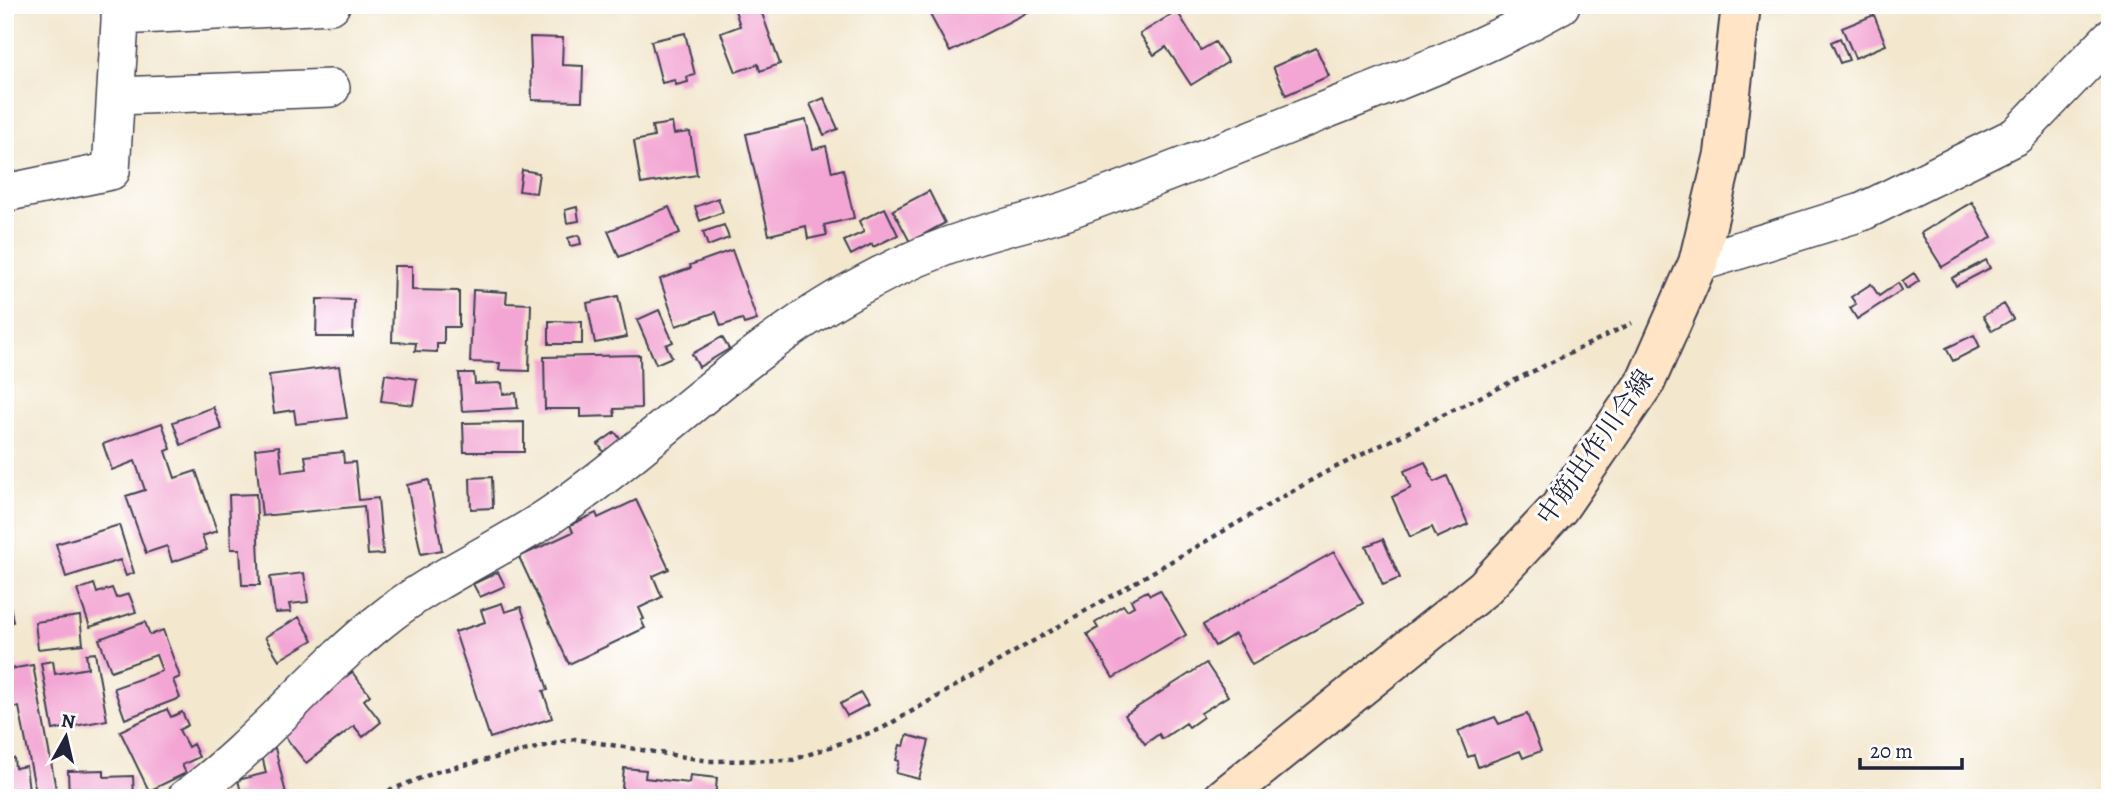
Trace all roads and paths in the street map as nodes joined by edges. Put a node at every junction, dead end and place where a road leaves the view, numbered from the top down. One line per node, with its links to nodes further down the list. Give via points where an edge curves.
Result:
1 (331, 5): 4 (street)
2 (1562, 5): 11 (street, via 1458,58 1139,184 920,256 855,288 732,372 552,515 385,617 333,661 216,776)
3 (1741, 5): 9 (main road, 中筋出作川合線, via 1724,154)
4 (121, 11): 7 (street)
5 (2110, 38): 9 (street, via 2016,136 1863,212)
6 (331, 88): 7 (street)
7 (116, 96): 8 (street, via 111,171)
8 (5, 193)
9 (1698, 263): 13 (main road, 中筋出作川合線, via 1646,381 1559,508 1484,588)
10 (1642, 315): 12 (path, via 1324,473 881,729 793,761 709,761 575,738 439,771)
11 (186, 798)
12 (370, 798)
13 (1223, 798)

